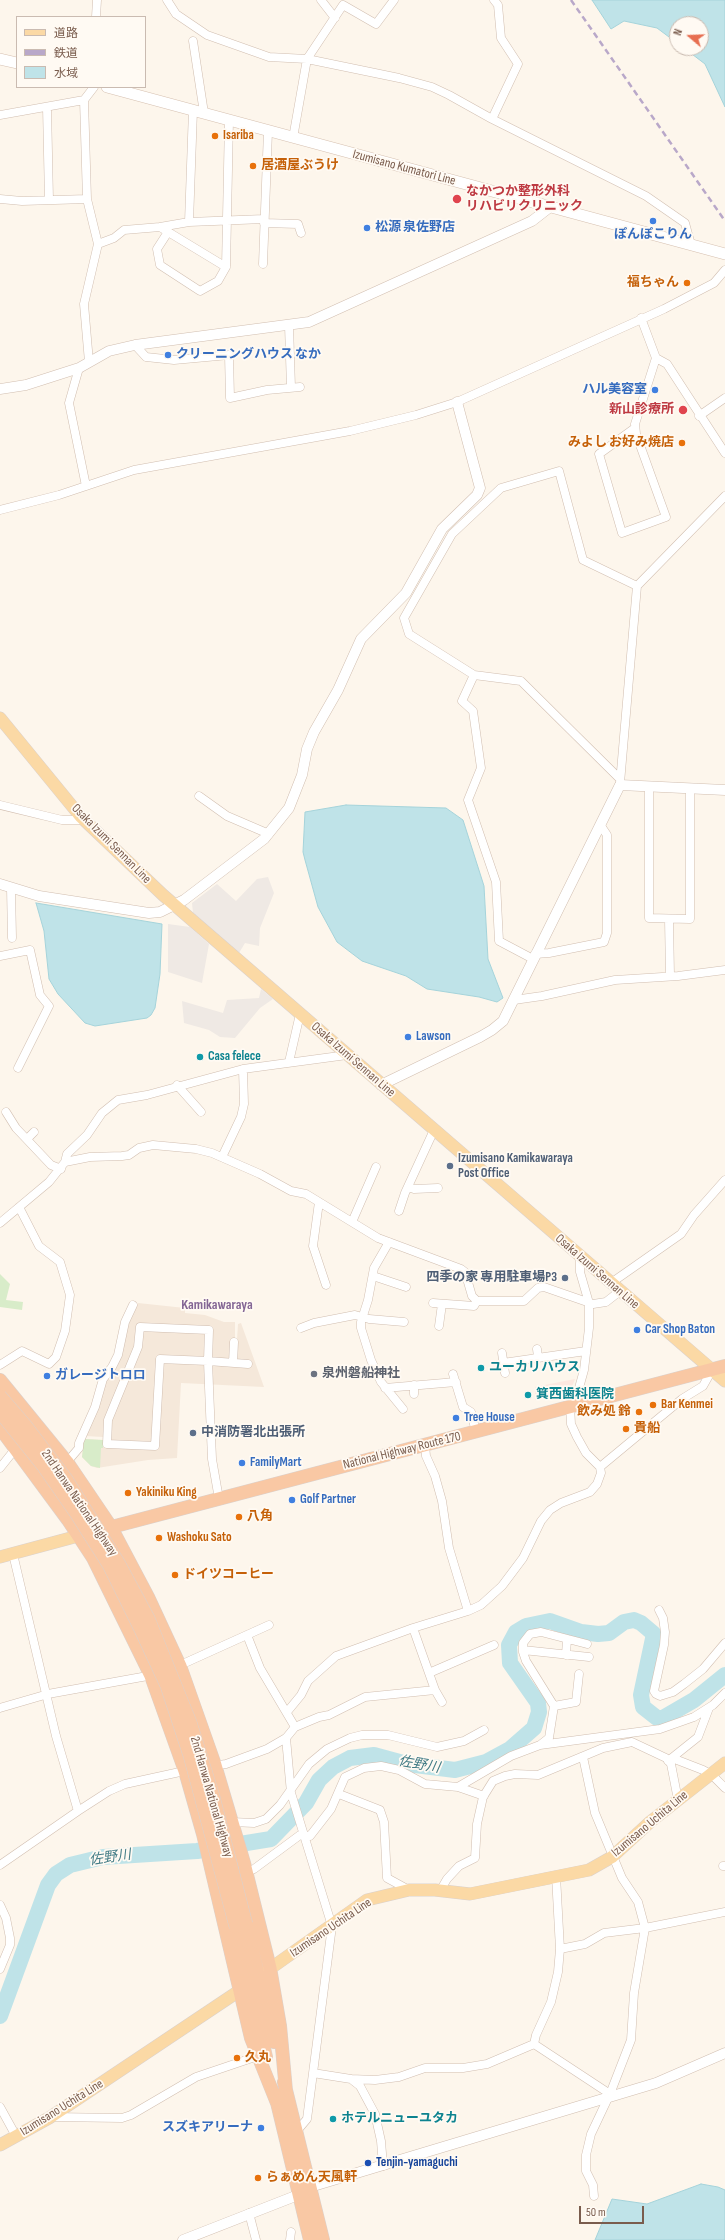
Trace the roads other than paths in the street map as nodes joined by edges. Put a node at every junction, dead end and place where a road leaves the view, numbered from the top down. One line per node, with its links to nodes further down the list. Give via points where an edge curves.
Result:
1 (98, 0): 6 (street)
2 (167, 0): 10 (street, via 176,14 207,35 269,57)
3 (394, 0): 7 (street, via 376,24 343,5)
4 (494, 0): 18 (street, via 498,5 501,38 518,64)
5 (322, 1): 7 (street)
6 (96, 16)
7 (334, 18): 10 (street)
8 (193, 41): 16 (street)
9 (0, 58): 11 (main road)
10 (307, 59): 18 (street, via 432,87); 21 (street)
11 (16, 63)
12 (93, 88): 14 (street)
13 (111, 88): 16 (main road, Izumisano Kumatori Line)
14 (84, 100): 15 (street); 23 (street)
15 (47, 107): 17 (street); 24 (street)
16 (198, 111): 19 (main road, Izumisano Kumatori Line); 28 (street)
17 (0, 115)
18 (492, 119): 33 (street, via 646,196 685,223)
19 (229, 120): 20 (main road, Izumisano Kumatori Line); 26 (street)
20 (268, 131): 21 (main road, Izumisano Kumatori Line); 27 (street)
21 (293, 138): 25 (main road, Izumisano Kumatori Line)
22 (0, 199): 24 (street)
23 (87, 199): 24 (street); 32 (street)
24 (49, 200)
25 (550, 207): 33 (main road, Izumisano Kumatori Line); 39 (street, via 532,221 350,305 309,322)
26 (227, 219): 27 (street); 28 (street); 36 (street)
27 (264, 221): 31 (street, via 298,224); 35 (street)
28 (189, 222): 29 (street)
29 (160, 228): 30 (street); 32 (street, via 124,230 114,238)
30 (168, 232): 36 (street); 36 (street, via 157,249 160,265 200,291 218,281)
31 (301, 233)
32 (98, 244): 42 (street, via 84,304)
33 (690, 245): 34 (main road, Izumisano Kumatori Line)
34 (725, 254)
35 (263, 264)
36 (226, 266)
37 (725, 270): 38 (street, via 714,284)
38 (640, 318): 41 (street); 48 (street)
39 (289, 325): 40 (street); 45 (street)
40 (135, 345): 42 (street, via 109,351); 45 (street, via 146,357 174,360 229,354 230,398 266,390)
41 (656, 358): 49 (street, via 666,364); 50 (street)
42 (89, 362): 43 (street)
43 (79, 368): 46 (street, via 26,385); 52 (street, via 69,403)
44 (300, 387): 45 (street)
45 (291, 388)
46 (0, 389)
47 (725, 398): 49 (street)
48 (457, 402): 52 (street, via 350,431 134,470); 66 (street, via 480,488 477,495 442,529 406,593 361,640 338,690 314,732 307,749 302,775 289,808)
49 (699, 416): 51 (street)
50 (635, 428): 50 (street, via 666,517 622,533 599,454)
51 (725, 453)
52 (86, 486): 54 (street)
53 (725, 496): 55 (street)
54 (0, 510)
55 (637, 586): 56 (street, via 583,560 559,471 501,488 452,534 404,618 409,634); 58 (street)
56 (474, 675): 58 (street, via 521,681); 73 (street, via 462,701 473,711 481,768 468,800 496,882 499,941)
57 (0, 718): 64 (main road, Osaka Izumi Sennan Line)
58 (620, 782): 59 (street); 65 (street)
59 (649, 787): 60 (street); 70 (street, via 649,918)
60 (690, 788): 61 (street); 70 (street, via 690,919)
61 (725, 790)
62 (200, 796): 66 (street, via 227,816)
63 (0, 805): 64 (street, via 62,820)
64 (84, 820): 69 (main road, Osaka Izumi Sennan Line)
65 (601, 826): 73 (street); 73 (street, via 607,835 607,933 604,942)
66 (269, 834): 69 (street)
67 (0, 884): 68 (street)
68 (11, 888): 69 (street, via 39,896 149,913 164,911); 71 (street)
69 (174, 906): 77 (main road, Osaka Izumi Sennan Line)
70 (669, 919): 75 (street)
71 (12, 938)
72 (0, 956): 80 (street, via 30,950 40,995 49,1006)
73 (534, 957): 76 (street)
74 (725, 970): 75 (street)
75 (670, 976): 76 (street, via 615,980)
76 (514, 1000): 82 (street, via 503,1021 492,1030)
77 (300, 1014): 78 (main road, Osaka Izumi Sennan Line); 79 (street)
78 (347, 1055): 79 (street, via 307,1062); 82 (main road, Osaka Izumi Sennan Line)
79 (289, 1062): 81 (street)
80 (18, 1068)
81 (243, 1069): 83 (street); 89 (street, via 244,1104 241,1117)
82 (382, 1085): 86 (main road, Osaka Izumi Sennan Line)
83 (177, 1086): 85 (street); 90 (street, via 126,1098 110,1105 88,1135 67,1154)
84 (6, 1112): 88 (street)
85 (202, 1112)
86 (434, 1130): 93 (street); 101 (main road, Osaka Izumi Sennan Line)
87 (34, 1132): 88 (street)
88 (27, 1139): 90 (street, via 51,1165)
89 (222, 1157): 90 (street, via 196,1149 153,1145 139,1148 129,1155 90,1157); 95 (street)
90 (63, 1166): 96 (street, via 49,1182)
91 (376, 1167): 98 (street)
92 (725, 1180): 103 (street, via 681,1234)
93 (408, 1187): 94 (street); 97 (street)
94 (438, 1188)
95 (319, 1202): 98 (street); 104 (street, via 313,1246)
96 (19, 1207): 99 (street); 123 (street, via 39,1246 60,1262 70,1295 65,1331 56,1357 49,1364 22,1351)
97 (399, 1210)
98 (352, 1222): 100 (street)
99 (0, 1223)
100 (389, 1242): 102 (street, via 374,1268); 107 (street, via 461,1268 465,1272 472,1296)
101 (580, 1257): 103 (main road, Osaka Izumi Sennan Line); 109 (street, via 580,1272)
102 (373, 1276): 105 (street); 112 (street)
103 (611, 1283): 106 (main road, Osaka Izumi Sennan Line)
104 (326, 1285)
105 (406, 1287)
106 (620, 1292): 109 (street, via 606,1302); 125 (main road, Osaka Izumi Sennan Line)
107 (477, 1301): 109 (street, via 524,1301 538,1288 544,1287); 110 (street, via 474,1306)
108 (433, 1303): 110 (street)
109 (589, 1303): 117 (street)
110 (442, 1304): 114 (street)
111 (133, 1305): 138 (street, via 125,1322 118,1355 103,1380 79,1448)
112 (362, 1317): 113 (street); 115 (street, via 355,1315); 129 (street, via 361,1328 365,1344)
113 (404, 1322)
114 (439, 1326)
115 (301, 1328)
116 (234, 1342): 120 (street)
117 (586, 1351): 121 (street, via 538,1353); 131 (street, via 584,1370)
118 (502, 1353): 121 (street)
119 (208, 1361): 119 (street, via 209,1330 140,1326 138,1348 108,1420 107,1444 155,1446 160,1359); 120 (street); 141 (street, via 212,1459)
120 (233, 1363): 122 (street)
121 (503, 1363): 126 (street)
122 (248, 1364)
123 (0, 1365)
124 (725, 1366): 125 (highway, National Highway Route 170)
125 (712, 1370): 128 (main road, Osaka Izumi Sennan Line); 131 (highway, National Highway Route 170); 139 (street, via 703,1386 682,1399)
126 (505, 1373)
127 (0, 1380): 138 (highway)
128 (725, 1381)
129 (384, 1388): 132 (street); 135 (street, via 414,1390 454,1378 463,1406 471,1412)
130 (0, 1396): 198 (highway, 2nd Hanwa National Highway, bridge, via 66,1479 120,1564 148,1618 190,1722 213,1796)
131 (574, 1405): 135 (highway, National Highway Route 170); 139 (street, via 571,1424 586,1453)
132 (403, 1409)
133 (0, 1412): 198 (highway, 2nd Hanwa National Highway, bridge, via 44,1467 76,1513 108,1565 142,1630 166,1686 190,1756)
134 (0, 1428): 137 (highway)
135 (476, 1432): 136 (highway, National Highway Route 170)
136 (425, 1445): 141 (highway, National Highway Route 170); 147 (street, via 426,1456 442,1501 449,1548)
137 (16, 1448): 140 (street); 143 (highway)
138 (67, 1462): 142 (highway)
139 (600, 1467): 147 (street, via 601,1473 597,1484 590,1492 550,1510 540,1521 523,1558 502,1586 481,1605)
140 (0, 1468)
141 (219, 1499): 142 (highway, National Highway Route 170)
142 (111, 1527): 143 (highway, National Highway Route 170); 158 (highway, via 159,1618)
143 (78, 1536): 144 (main road); 161 (highway, via 93,1558)
144 (13, 1554): 145 (main road); 164 (street)
145 (0, 1558)
146 (659, 1610): 152 (street, via 665,1632 654,1690 660,1696 673,1692 684,1684 702,1669)
147 (468, 1611): 149 (street)
148 (269, 1625): 150 (street)
149 (413, 1628): 159 (street); 169 (street, via 336,1656 308,1681)
150 (247, 1636): 158 (street); 169 (street, via 260,1668)
151 (567, 1639): 153 (street); 155 (street, via 541,1632 530,1634 523,1643); 156 (street)
152 (725, 1643)
153 (587, 1644)
154 (494, 1645): 159 (street)
155 (523, 1650): 156 (street); 166 (street, via 526,1661)
156 (566, 1654): 157 (street)
157 (589, 1657)
158 (180, 1666): 161 (street); 178 (highway)
159 (429, 1673): 162 (street)
160 (579, 1674): 166 (street, via 576,1702)
161 (151, 1676): 164 (street); 179 (highway)
162 (435, 1690): 165 (street); 170 (street, via 365,1697 329,1715)
163 (725, 1693): 167 (street)
164 (48, 1694): 168 (street); 187 (street, via 56,1736)
165 (442, 1702)
166 (554, 1706): 174 (street, via 549,1738)
167 (710, 1707): 172 (street, via 694,1716); 176 (street, via 698,1737)
168 (0, 1708)
169 (287, 1712): 170 (street)
170 (295, 1727): 173 (street)
171 (484, 1730): 183 (street, via 464,1741 437,1747 388,1735 362,1735 350,1738 316,1757)
172 (633, 1737): 174 (street); 175 (street); 176 (street, via 644,1746)
173 (286, 1738): 178 (street, via 267,1749 226,1764); 183 (street)
174 (540, 1745): 181 (street, via 511,1756)
175 (583, 1757): 185 (street, via 538,1775 505,1776 493,1781); 190 (street, via 595,1813)
176 (670, 1759): 180 (street, via 694,1765); 186 (street)
177 (725, 1763): 180 (main road, Izumisano Uchita Line)
178 (215, 1765): 179 (street); 188 (highway)
179 (185, 1771): 187 (street, via 125,1784); 204 (highway, via 211,1866)
180 (712, 1775): 182 (street); 186 (main road, Izumisano Uchita Line)
181 (458, 1787): 184 (street, via 426,1784 399,1770 381,1766 364,1768 344,1776); 185 (street)
182 (725, 1788)
183 (291, 1791): 188 (street, via 276,1810 260,1822); 189 (street)
184 (339, 1794): 189 (street, via 320,1826 310,1836); 194 (street, via 380,1810 384,1822 387,1878)
185 (484, 1796): 195 (street, via 477,1824 475,1858 459,1866)
186 (678, 1800): 190 (main road, Izumisano Uchita Line)
187 (78, 1811): 191 (street)
188 (233, 1826): 192 (highway)
189 (303, 1832): 192 (street, via 254,1869); 199 (street)
190 (612, 1857): 193 (main road, Izumisano Uchita Line, via 589,1870); 200 (street, via 638,1902)
191 (0, 1865)
192 (245, 1867): 202 (highway)
193 (556, 1876): 195 (main road, Izumisano Uchita Line, via 470,1894); 201 (street)
194 (408, 1890): 195 (main road, Izumisano Uchita Line); 199 (main road, Izumisano Uchita Line, via 367,1900)
195 (440, 1890)
196 (0, 1905): 203 (street, via 10,1938 10,1945)
197 (725, 1912): 200 (street)
198 (241, 1926): 204 (highway, 2nd Hanwa National Highway)
199 (332, 1926): 202 (main road, Izumisano Uchita Line); 208 (street)
200 (645, 1928): 201 (street, via 604,1933 585,1944); 211 (street, via 634,1993 631,2040)
201 (560, 1949): 205 (street, via 551,2002)
202 (270, 1968): 204 (main road, Izumisano Uchita Line); 210 (highway, via 280,2026)
203 (0, 1969)
204 (249, 1984): 207 (highway, via 251,2038); 210 (highway, 2nd Hanwa National Highway); 212 (highway, 2nd Hanwa National Highway); 214 (main road, Izumisano Uchita Line)
205 (534, 2044): 209 (street, via 487,2064 463,2068 425,2068 399,2078); 211 (street)
206 (725, 2053): 211 (street, via 662,2080)
207 (258, 2056): 212 (highway); 214 (street, via 196,2077 122,2118)
208 (313, 2073): 209 (street); 215 (street, via 307,2119)
209 (351, 2079): 218 (street, via 360,2086 375,2114)
210 (286, 2091): 215 (highway, 2nd Hanwa National Highway)
211 (610, 2096): 218 (street); 221 (street, via 591,2134 586,2155 586,2171 593,2185)
212 (277, 2103): 220 (highway, 2nd Hanwa National Highway)
213 (0, 2107): 216 (street)
214 (51, 2117): 216 (main road, Izumisano Uchita Line)
215 (296, 2132): 219 (highway, 2nd Hanwa National Highway)
216 (16, 2136): 217 (main road, Izumisano Uchita Line)
217 (0, 2145)
218 (383, 2166): 219 (street)
219 (310, 2187): 220 (street); 226 (highway, 2nd Hanwa National Highway)
220 (298, 2195): 222 (street); 225 (highway, 2nd Hanwa National Highway)
221 (594, 2196)
222 (249, 2213): 223 (street); 224 (street)
223 (184, 2240)
224 (256, 2240)
225 (310, 2240)
226 (323, 2240)

